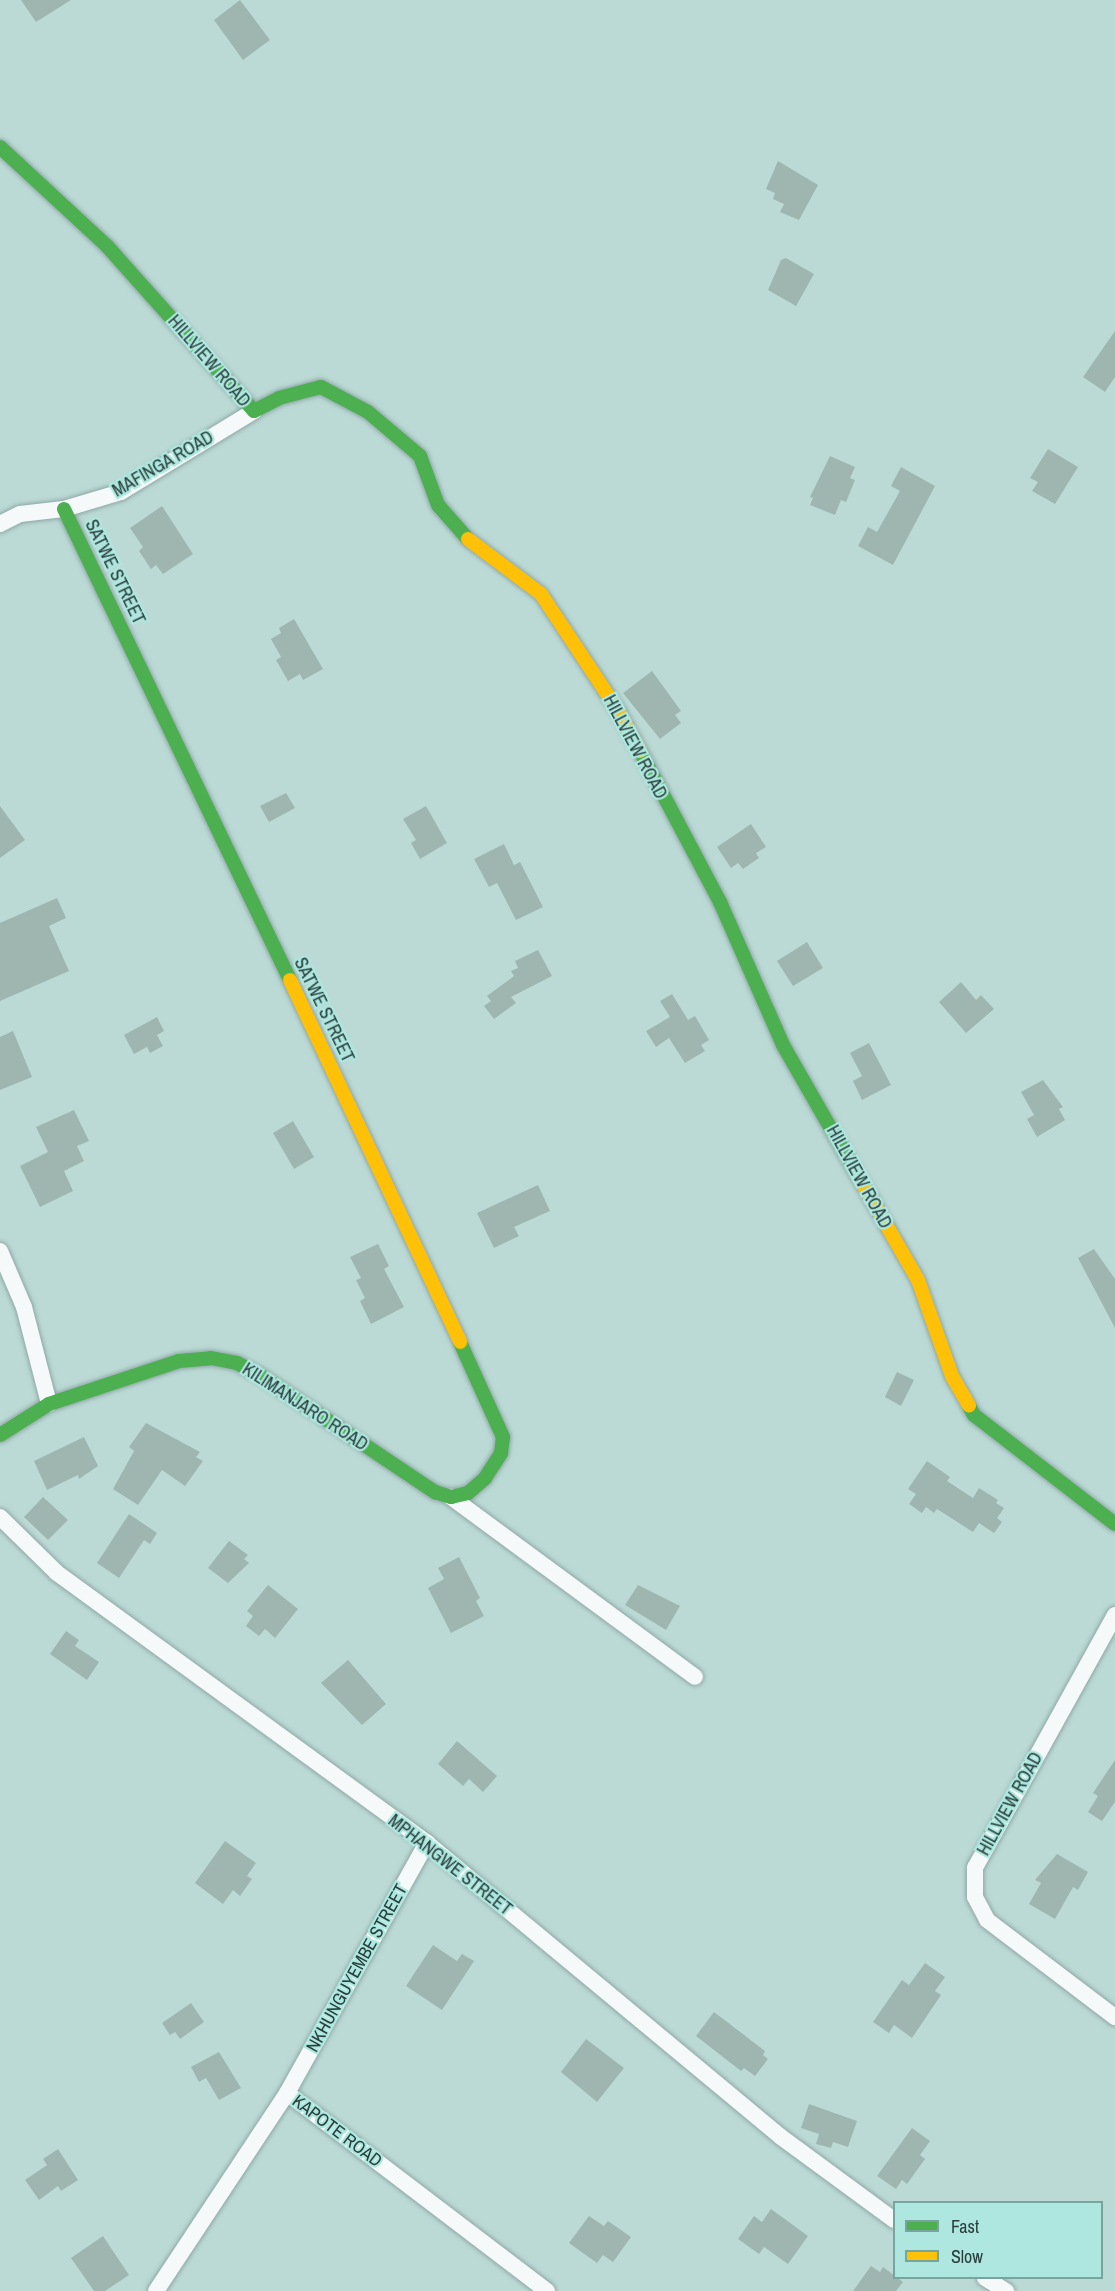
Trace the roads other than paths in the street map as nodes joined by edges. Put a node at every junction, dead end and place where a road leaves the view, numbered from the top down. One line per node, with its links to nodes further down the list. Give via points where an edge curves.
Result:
1 (0, 147): 2 (street, HILLVIEW ROAD, via 107,246)
2 (254, 411): 3 (street, MAFINGA ROAD, via 122,492); 10 (street, HILLVIEW ROAD, via 279,398 321,387 368,412 420,456 438,505 463,536 541,594 619,712 720,902 783,1045 918,1280 952,1376 974,1415)
3 (64, 509): 4 (street, MAFINGA ROAD, via 20,514); 8 (street, SATWE STREET, via 499,1421 501,1453 485,1478 468,1493)
4 (0, 524)
5 (0, 1251): 6 (street, via 24,1307)
6 (49, 1404): 7 (street, KILIMANJARO ROAD); 8 (street, KILIMANJARO ROAD, via 179,1361 212,1358 237,1363)
7 (0, 1435)
8 (443, 1494): 12 (street, KILIMANJARO ROAD)
9 (0, 1517): 13 (street, MPHANGWE STREET, via 57,1573)
10 (1115, 1524)
11 (1115, 1615): 14 (street, HILLVIEW ROAD, via 975,1868 975,1897 987,1920)
12 (695, 1677)
13 (427, 1843): 15 (street, NKHUNGUYEMBE STREET); 16 (street, MPHANGWE STREET, via 781,2137)
14 (1115, 2018)
15 (287, 2093): 18 (street, KAPOTE ROAD); 19 (street, KAPOTE ROAD)
16 (893, 2219)
17 (988, 2279): 20 (street)
18 (156, 2291)
19 (547, 2291)
20 (1006, 2291)

